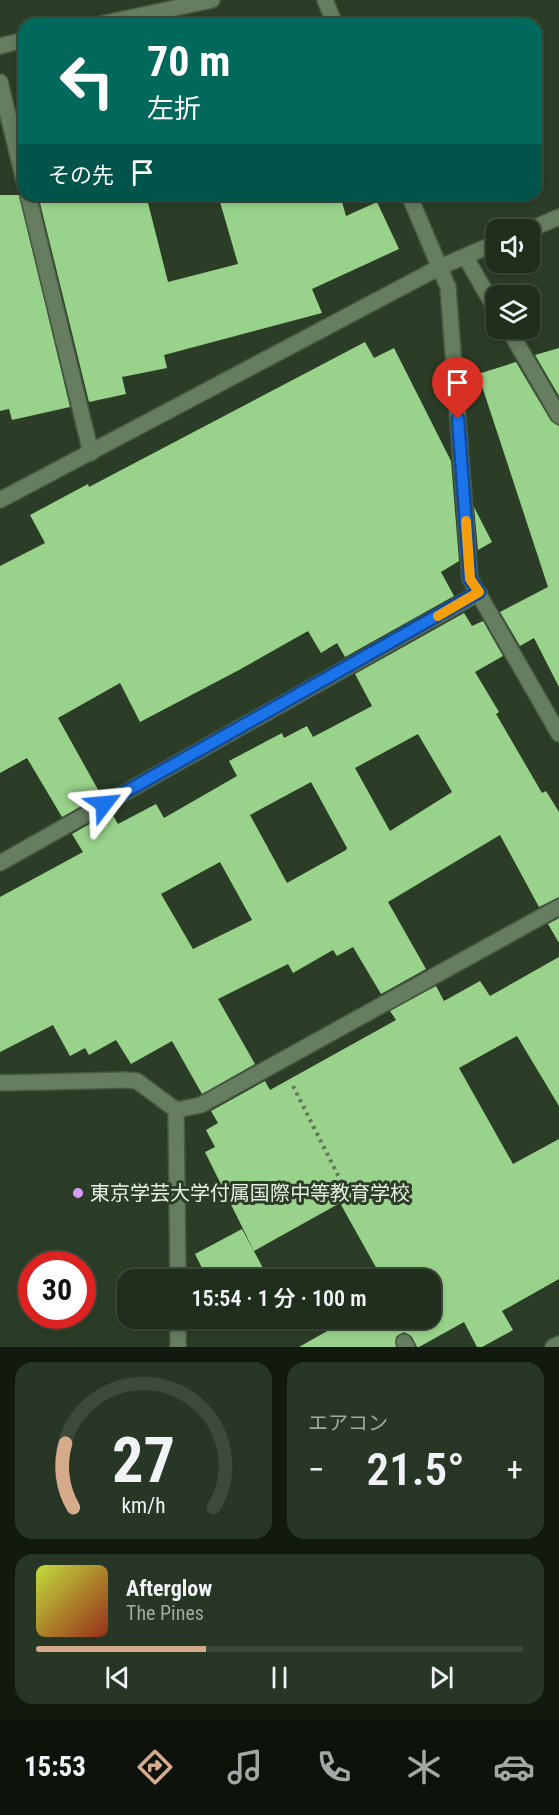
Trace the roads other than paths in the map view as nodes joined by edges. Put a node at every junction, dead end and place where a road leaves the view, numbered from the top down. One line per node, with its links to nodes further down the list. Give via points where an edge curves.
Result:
1 (212, 0): 3 (street)
2 (325, 0): 4 (street)
3 (129, 18)
4 (333, 18)
5 (18, 42): 6 (street)
6 (0, 46)
7 (0, 82): 8 (street)
8 (18, 156)
9 (28, 201): 19 (street)
10 (412, 201): 15 (street)
11 (559, 217): 12 (street)
12 (540, 225)
13 (486, 247): 14 (street)
14 (465, 256): 15 (street); 16 (street)
15 (440, 267): 19 (street); 21 (street, via 450,305 470,579)
16 (486, 293)
17 (514, 339): 18 (street)
18 (559, 416)
19 (90, 453): 20 (street)
20 (0, 500)
21 (479, 592): 22 (street); 23 (street)
22 (559, 734)
23 (0, 863)
24 (559, 906): 26 (street, via 212,1100)
25 (0, 1083): 26 (street, via 137,1081)
26 (176, 1110): 27 (street)
27 (178, 1269)
28 (178, 1329): 30 (street)
29 (559, 1344): 31 (street)
30 (178, 1347)
31 (553, 1347)

